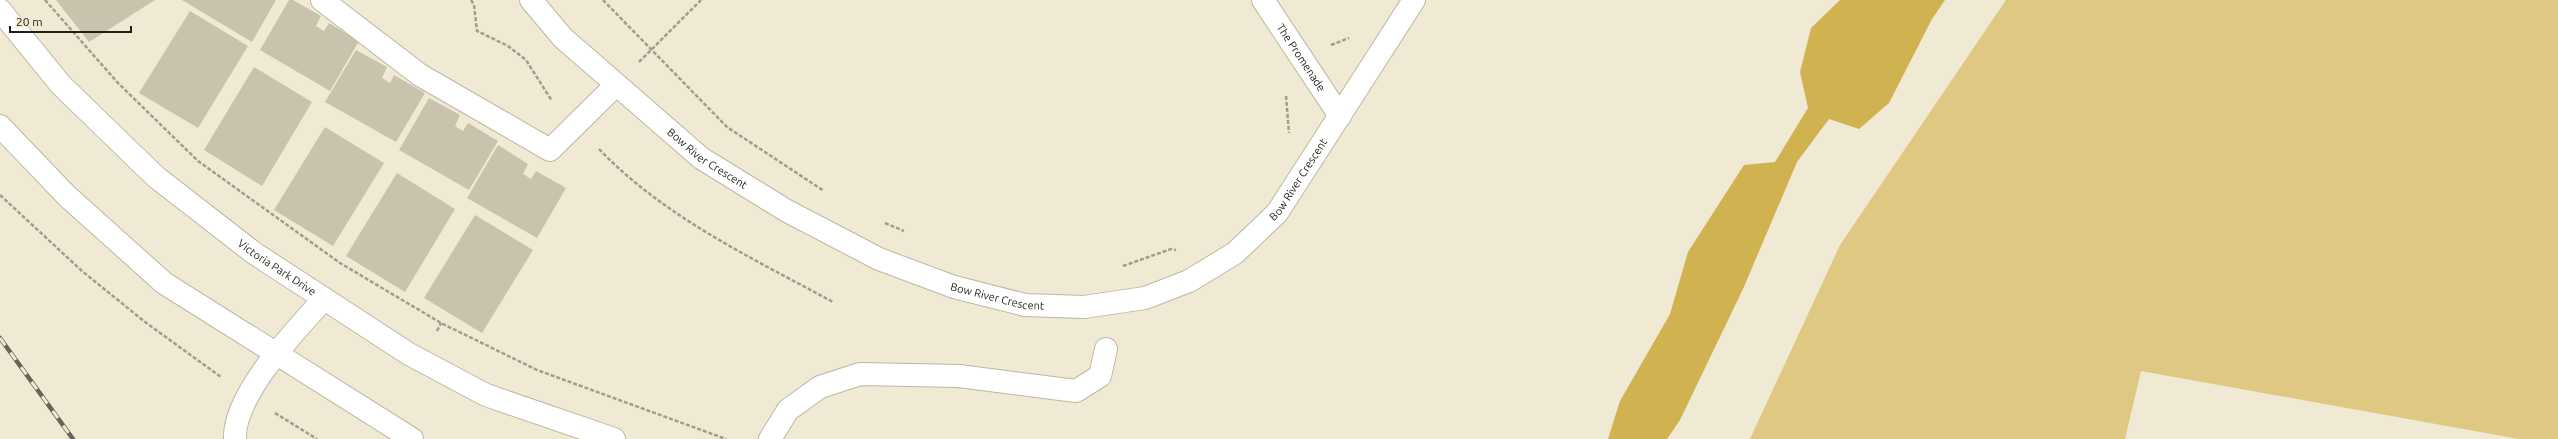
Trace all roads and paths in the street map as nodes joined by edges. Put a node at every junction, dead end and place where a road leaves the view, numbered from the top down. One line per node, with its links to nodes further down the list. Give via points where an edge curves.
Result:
1 (45, 0): 33 (path, via 118,83 198,160 340,263 442,323 537,370)
2 (322, 0): 15 (street, via 420,74 550,150)
3 (471, 0): 15 (path, via 477,31 508,46 526,60 550,98)
4 (531, 0): 13 (street, Bow River Crescent, via 563,38)
5 (603, 0): 11 (path)
6 (701, 0): 11 (path)
7 (1263, 0): 12 (street, The Promenade)
8 (1414, 0): 14 (street, Bow River Crescent)
9 (0, 10): 24 (street, Victoria Park Drive, via 61,85 156,177 254,253)
10 (1357, 36): 12 (path, via 1319,49)
11 (652, 49): 13 (path); 18 (path, via 727,127)
12 (1307, 66): 14 (street, The Promenade); 17 (path, via 1286,95 1288,133)
13 (616, 85): 14 (street, Bow River Crescent, via 701,158 787,211 879,259 954,287 1025,305 1091,306 1145,298 1189,281 1235,253 1277,213); 15 (street)
14 (1340, 116)
15 (576, 125): 25 (path, via 625,176 710,235)
16 (0, 126): 27 (street, via 68,196 164,282)
17 (1284, 140)
18 (827, 193)
19 (0, 195): 28 (path, via 82,271 145,322 201,365)
20 (881, 221): 21 (path)
21 (909, 233)
22 (1178, 250): 23 (path, via 1171,249)
23 (1121, 266)
24 (324, 299): 27 (street); 32 (street, Victoria Park Drive, via 409,354 486,395)
25 (833, 302)
26 (1106, 349): 34 (street, via 1100,376 1076,390 958,376 860,374 820,387 788,410)
27 (276, 352): 28 (street); 31 (street)
28 (249, 396): 29 (street); 30 (path)
29 (235, 439)
30 (317, 439)
31 (412, 439)
32 (614, 439)
33 (726, 439)
34 (770, 439)

